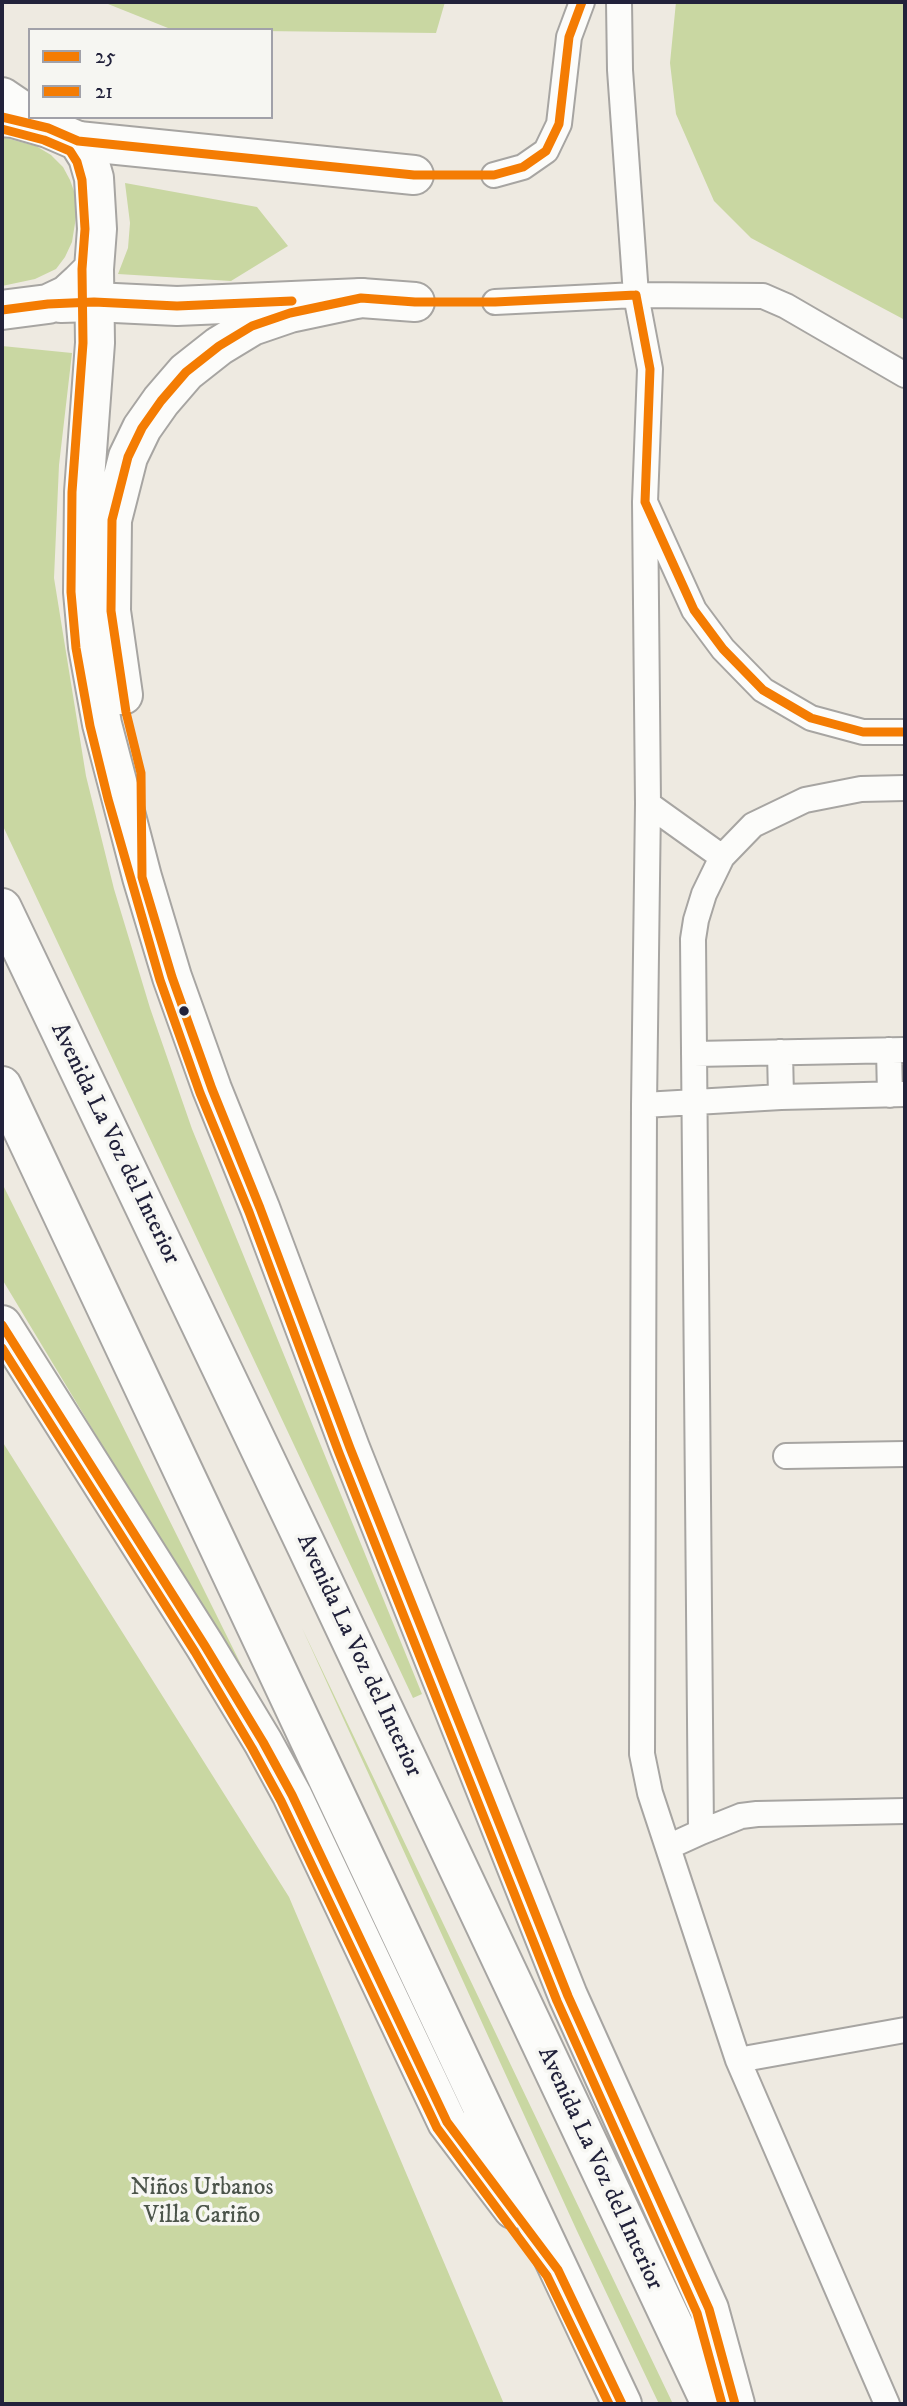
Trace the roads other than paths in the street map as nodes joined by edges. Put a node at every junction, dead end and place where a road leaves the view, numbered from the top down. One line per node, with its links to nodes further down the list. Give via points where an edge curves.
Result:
1 (582, 2): 8 (lane, via 569,37 559,124 546,151 523,167)
2 (619, 2): 10 (lane)
3 (2, 96): 4 (main road)
4 (28, 113)
5 (2, 117): 6 (main road)
6 (47, 125): 7 (main road); 9 (main road, via 88,157 97,199)
7 (414, 175)
8 (494, 175)
9 (94, 286): 11 (main road, via 177,306); 14 (main road, via 48,304); 21 (main road, via 83,592 102,724)
10 (636, 295): 13 (lane); 15 (lane, via 763,296); 16 (lane, via 650,369)
11 (361, 299): 12 (main road); 21 (main road, via 290,313 252,326 219,346 186,372 161,401 128,457 112,520 111,611 126,712 141,774)
12 (415, 302)
13 (495, 302)
14 (2, 310)
15 (905, 375)
16 (645, 502): 17 (lane, via 694,611 763,690 811,718 863,732); 19 (lane)
17 (905, 732)
18 (905, 788): 20 (lane, via 861,789 805,800 753,825)
19 (648, 804): 20 (lane); 30 (lane)
20 (722, 857): 25 (lane, via 704,894 693,939)
21 (142, 877): 42 (main road, via 212,1089 345,1435 568,1996 709,2309)
22 (2, 908): 41 (main road, Avenida La Voz del Interior)
23 (897, 1050): 24 (lane); 27 (lane)
24 (780, 1052): 25 (lane); 28 (lane)
25 (694, 1054): 29 (lane)
26 (2, 1086): 39 (main road)
27 (898, 1094): 28 (lane)
28 (781, 1097): 29 (lane)
29 (695, 1101): 30 (lane); 35 (lane)
30 (644, 1105): 36 (lane, via 642,1754)
31 (2, 1325): 39 (main road, via 198,1635 292,1795 447,2122)
32 (905, 1454): 33 (lane)
33 (786, 1455)
34 (905, 1811): 35 (lane, via 757,1814)
35 (701, 1832): 36 (lane)
36 (668, 1847): 38 (lane)
37 (905, 2030): 38 (lane)
38 (738, 2060): 43 (lane)
39 (558, 2270): 40 (main road)
40 (622, 2404)
41 (711, 2404)
42 (735, 2404)
43 (887, 2404)

